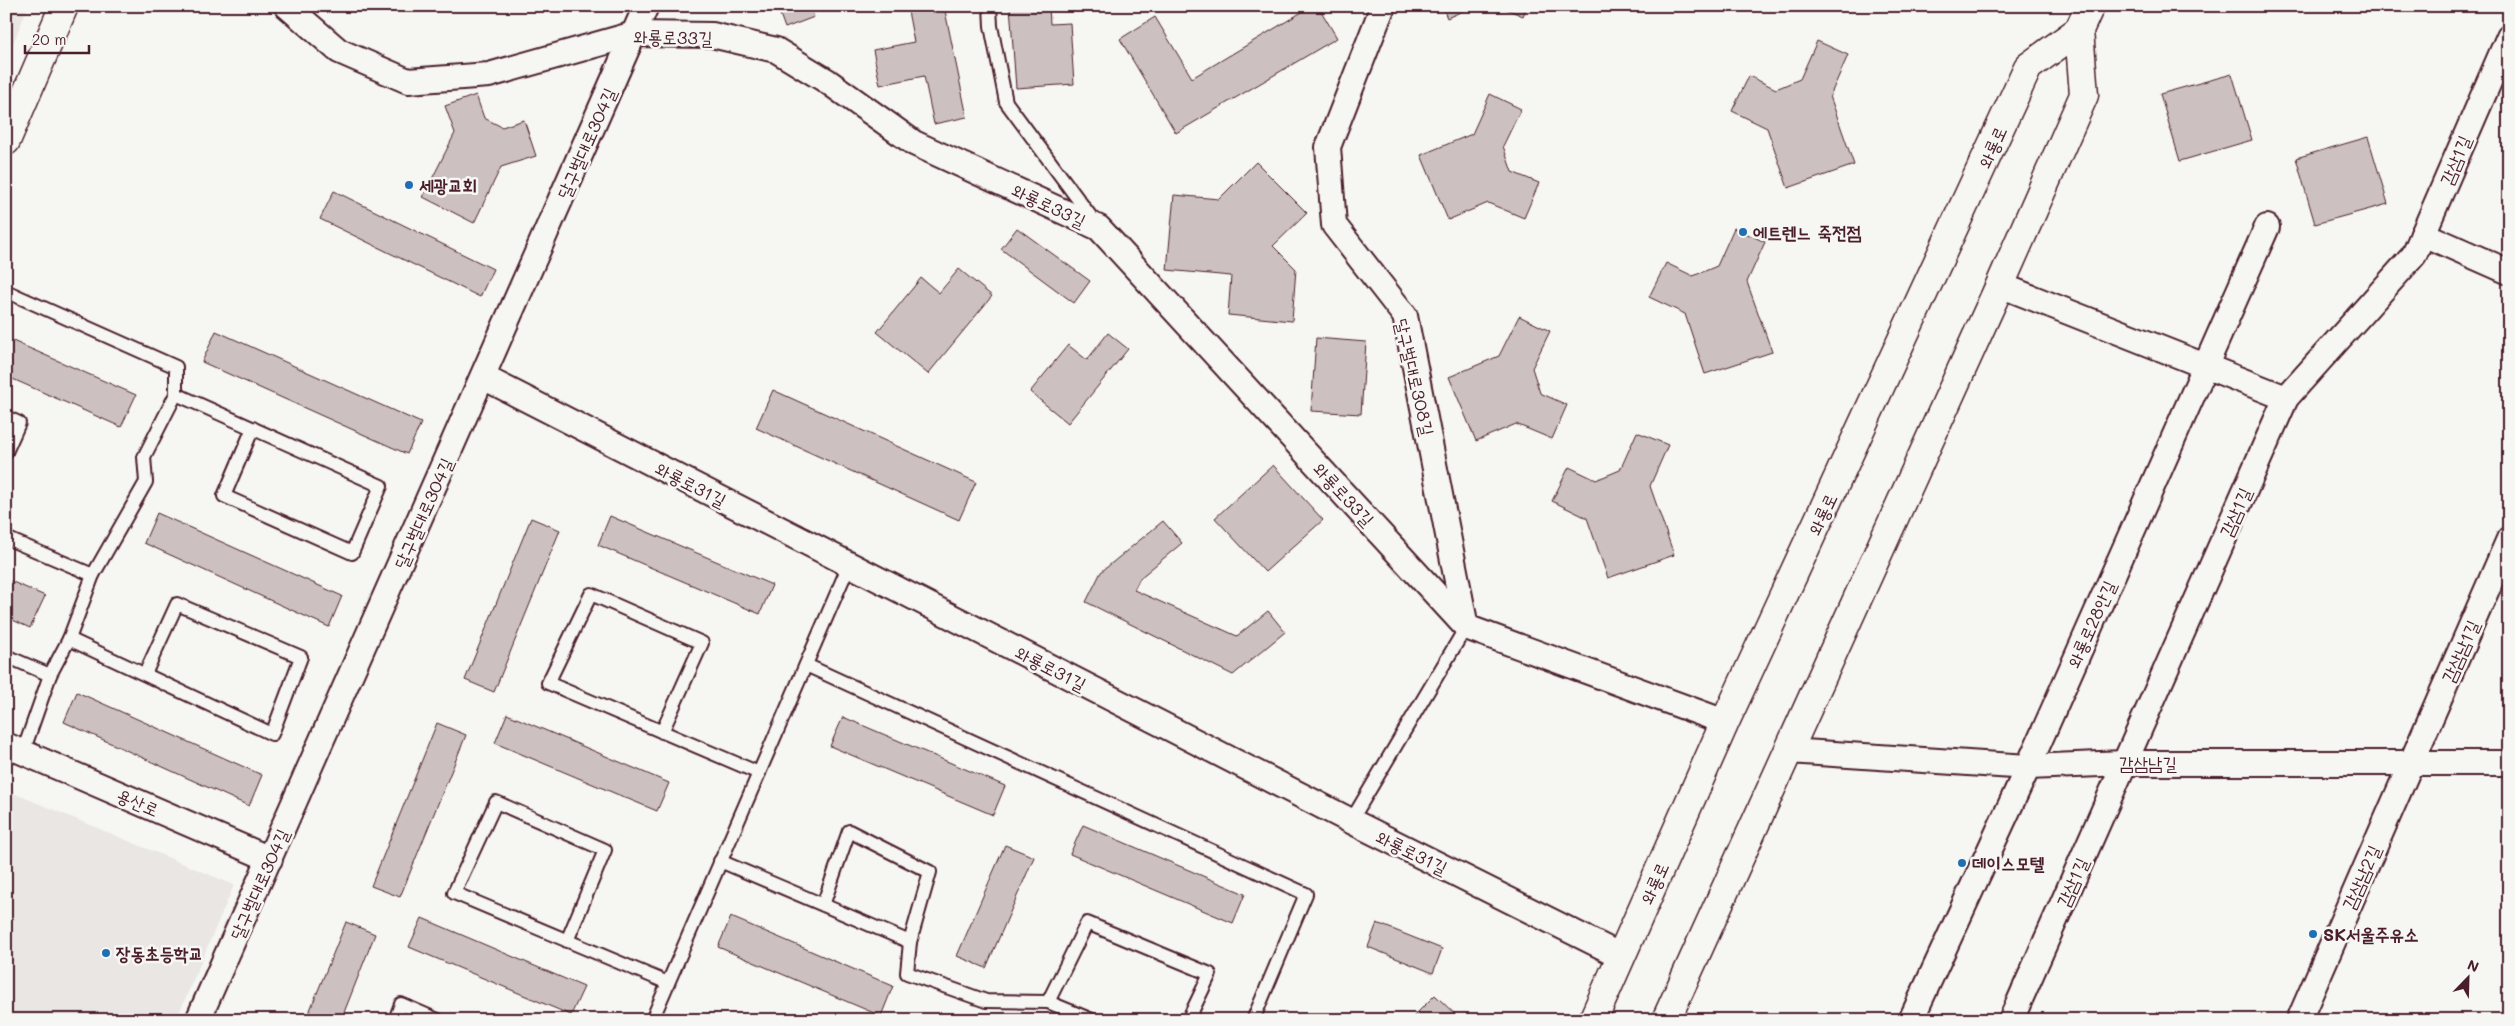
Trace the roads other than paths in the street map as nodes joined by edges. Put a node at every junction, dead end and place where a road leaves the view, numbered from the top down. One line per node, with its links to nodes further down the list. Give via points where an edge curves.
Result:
1 (64, 6): 9 (main road)
2 (287, 6): 7 (street, 와룡로33길, via 339,51 408,80 489,75)
3 (646, 6): 7 (street, 달구벌대로304길)
4 (990, 6): 11 (lane, 와룡로33길, via 1006,102)
5 (1383, 6): 27 (street, 달구벌대로308길, via 1328,147 1334,225 1405,316)
6 (2084, 18): 14 (main road, 와룡로, via 2084,95); 33 (main road, 와룡로, via 2028,67)
7 (634, 34): 11 (street, 와룡로33길, via 712,35 776,50 827,81 914,143); 17 (street, 달구벌대로304길)
8 (2509, 36): 12 (street, 감삼1길)
9 (6, 141)
10 (2267, 227): 16 (street, 와룡로28안길)
11 (1099, 228): 27 (street, 와룡로33길)
12 (2423, 234): 13 (street); 19 (street, 감삼1길, via 2414,255)
13 (2509, 272)
14 (2000, 285): 16 (street); 36 (main road, 와룡로)
15 (10, 293): 18 (lane, via 176,366)
16 (2205, 364): 19 (street); 40 (street, 와룡로28안길)
17 (483, 378): 25 (street, 와룡로31길); 43 (street, 달구벌대로304길)
18 (176, 394): 21 (lane); 26 (lane, via 144,457 146,482)
19 (2286, 398): 37 (street, 감삼1길)
20 (6, 417): 22 (lane, via 19,423)
21 (253, 428): 21 (lane, via 381,486 352,553 224,496)
22 (6, 452)
23 (6, 538): 26 (lane)
24 (2509, 539): 38 (street, 감삼남1길)
25 (849, 565): 30 (lane); 42 (street, 와룡로31길)
26 (94, 576): 28 (lane)
27 (1466, 627): 33 (street, 와룡로33길); 42 (lane)
28 (69, 639): 31 (lane); 32 (lane)
29 (6, 656): 32 (lane)
30 (806, 665): 41 (lane); 57 (lane, via 1306,894)
31 (145, 674): 31 (lane, via 272,734 301,656 177,604)
32 (50, 675): 35 (lane)
33 (1725, 722): 48 (main road, 와룡로)
34 (662, 732): 34 (lane, via 548,683 591,594 702,643); 41 (lane)
35 (15, 749): 43 (street, 용산로)
36 (1789, 751): 40 (street, 감삼남길); 59 (main road, 와룡로)
37 (2124, 763): 38 (street, 감삼남길); 40 (street, 감삼남길); 61 (street, 감삼1길)
38 (2411, 763): 39 (street, 감삼남길); 62 (street, 감삼남2길)
39 (2509, 763)
40 (2028, 767): 60 (street, 와룡로28안길)
41 (759, 773): 44 (lane)
42 (1351, 822): 48 (street, 와룡로31길)
43 (270, 859): 51 (street, 달구벌대로304길)
44 (720, 862): 45 (lane); 49 (lane)
45 (823, 905): 47 (lane); 47 (lane, via 849,831 930,872)
46 (567, 941): 46 (lane, via 454,893 496,802 605,850); 49 (lane)
47 (910, 942): 50 (lane, via 907,974 986,1002)
48 (1621, 956): 58 (main road, 와룡로)
49 (668, 983): 54 (lane)
50 (1048, 1002): 55 (lane); 56 (lane, via 1087,923 1210,974)
51 (198, 1020)
52 (396, 1020): 53 (lane, via 401,1004)
53 (438, 1020)
54 (652, 1020)
55 (1092, 1020)
56 (1188, 1020)
57 (1253, 1020)
58 (1593, 1020)
59 (1666, 1020)
60 (1911, 1020)
61 (2011, 1020)
62 (2299, 1020)

